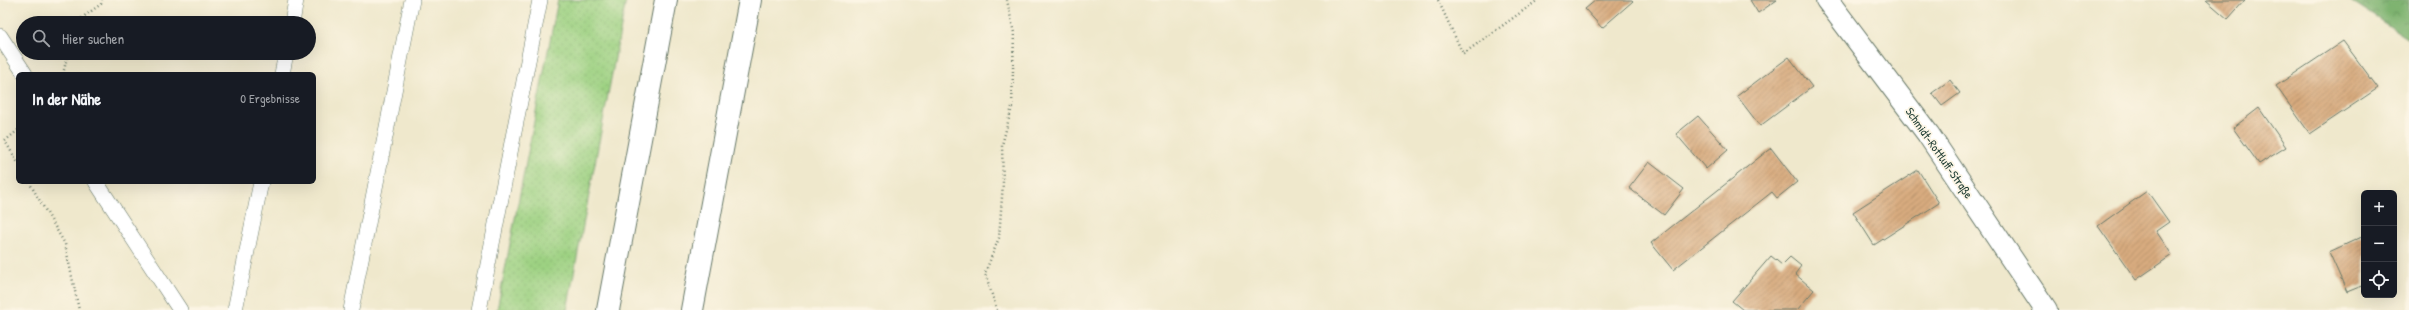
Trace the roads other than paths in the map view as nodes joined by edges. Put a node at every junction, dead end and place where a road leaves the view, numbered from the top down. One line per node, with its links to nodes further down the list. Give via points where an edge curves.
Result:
1 (296, 0): 7 (lane)
2 (412, 0): 16 (lane)
3 (540, 0): 17 (lane)
4 (666, 0): 18 (main road)
5 (750, 0): 19 (main road)
6 (1827, 0): 20 (main road, Schmidt-Rottluff-Straße, via 1928,134)
7 (293, 16)
8 (0, 36): 10 (lane)
9 (285, 60): 11 (lane)
10 (24, 72)
11 (282, 72)
12 (97, 184): 14 (lane)
13 (260, 184): 15 (lane)
14 (180, 310)
15 (235, 310)
16 (351, 310)
17 (479, 310)
18 (608, 310)
19 (692, 310)
20 (2046, 310)

